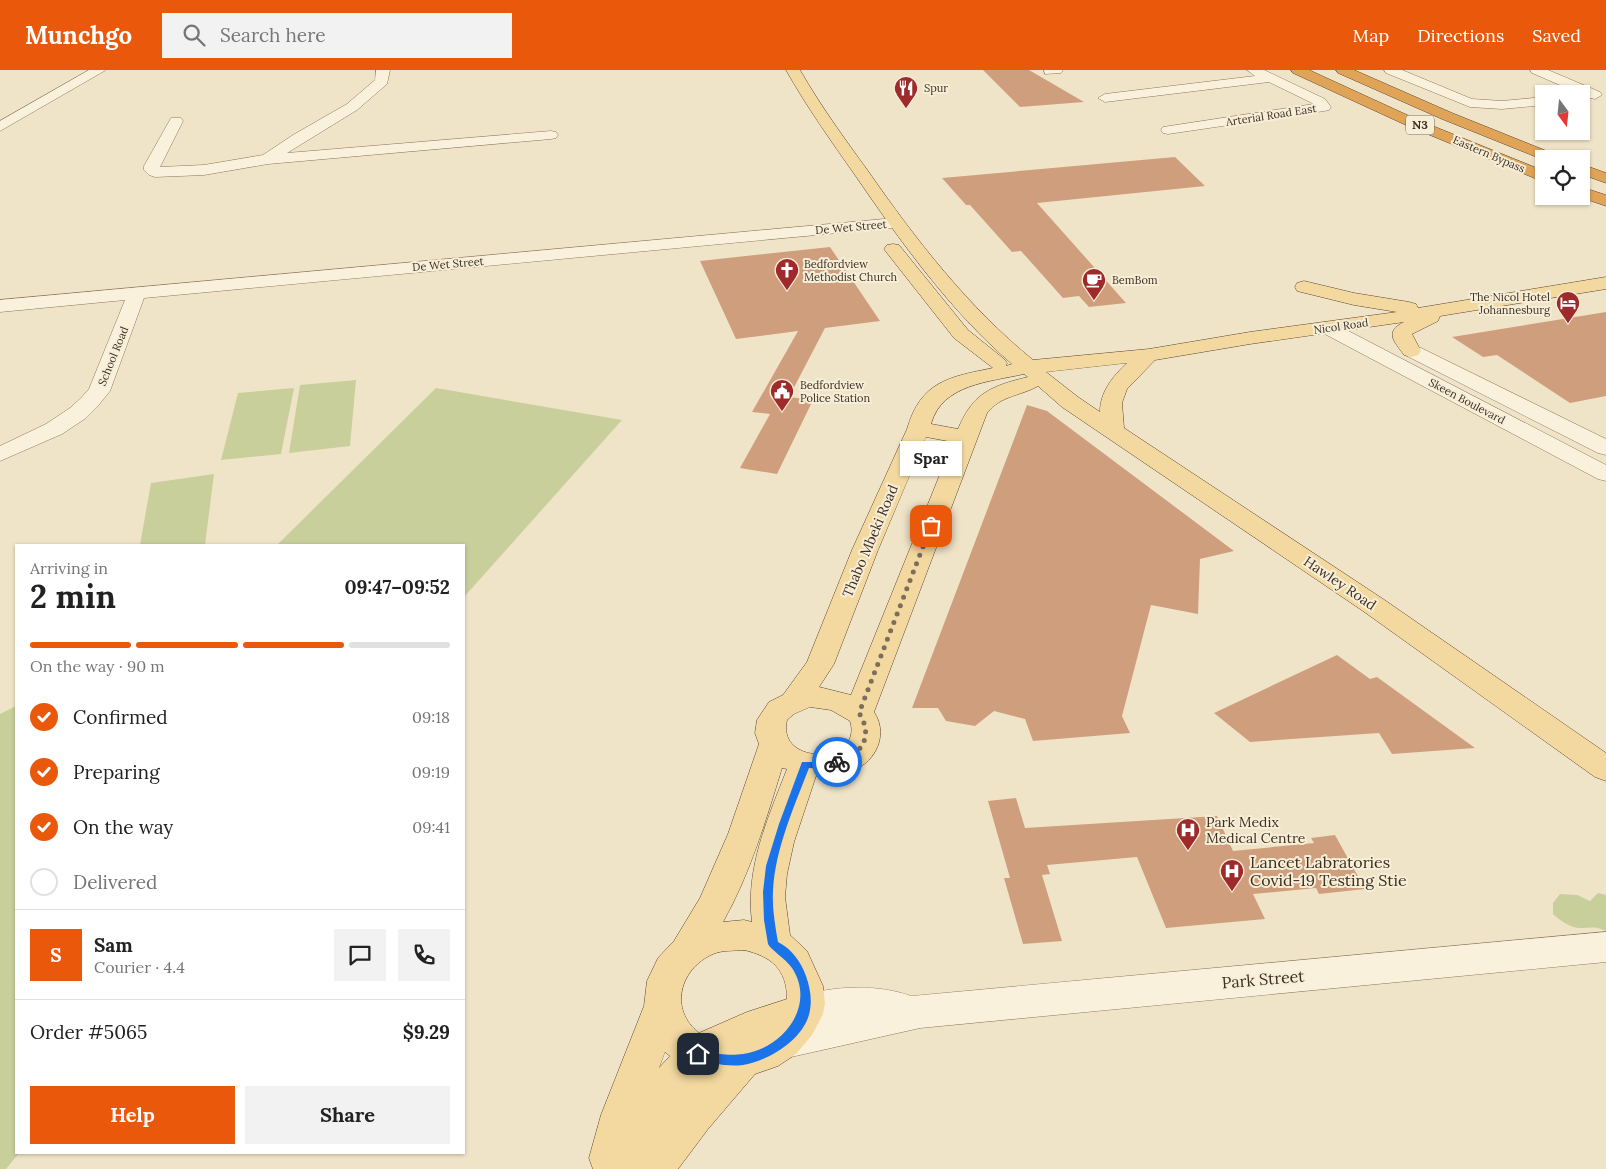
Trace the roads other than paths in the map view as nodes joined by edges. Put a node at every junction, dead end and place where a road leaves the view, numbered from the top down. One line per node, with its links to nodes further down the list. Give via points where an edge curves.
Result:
1 (98, 70): 15 (street)
2 (793, 70): 27 (main road, via 810,100)
3 (1254, 70): 9 (street, Arterial Road East)
4 (1298, 70): 22 (highway, Eastern Bypass / N3, via 1413,123)
5 (1343, 70): 19 (highway, Eastern Bypass / N3)
6 (1391, 70): 13 (street, via 1461,100 1485,105)
7 (1537, 70): 10 (street)
8 (382, 75): 20 (street, via 352,107)
9 (1270, 78): 11 (street); 16 (street, Arterial Road East, via 1320,102 1324,107)
10 (1594, 95)
11 (1105, 98)
12 (794, 101): 18 (main road)
13 (1535, 102)
14 (176, 121): 20 (street, via 152,166 155,172 211,169)
15 (0, 127)
16 (1168, 130)
17 (551, 135): 20 (street)
18 (823, 144)
19 (1535, 151)
20 (268, 159)
21 (1590, 172): 23 (highway)
22 (1535, 173)
23 (1606, 178)
24 (1590, 195): 25 (highway)
25 (1606, 201)
26 (870, 218): 27 (street, De Wet Street); 29 (street, De Wet Street); 35 (main road, via 948,319)
27 (896, 223): 38 (main road, via 972,316 1002,345)
28 (1606, 283): 31 (main road, Nicol Road)
29 (137, 293): 30 (street, De Wet Street); 44 (street, School Road, via 99,391 92,401 60,427)
30 (0, 306)
31 (1439, 311): 32 (main road, Nicol Road); 34 (main road, via 1362,300 1308,300 1284,323); 36 (main road, via 1402,331 1402,337)
32 (1359, 324): 33 (main road, Nicol Road); 36 (street, Skeen Boulevard)
33 (1328, 328): 34 (main road, Nicol Road); 45 (street, Skeen Boulevard)
34 (1250, 338): 37 (main road, Nicol Road)
35 (982, 351): 38 (main road); 39 (main road)
36 (1412, 351): 43 (street, Skeen Boulevard)
37 (1149, 355): 38 (main road, Nicol Road, via 1074,363); 41 (main road, via 1117,388 1112,399)
38 (1027, 376): 39 (main road, Thabo Mbeki Road); 41 (main road, Hawley Road); 42 (main road, via 983,402)
39 (957, 382): 40 (main road, Thabo Mbeki Road, via 935,398 923,412)
40 (918, 429): 42 (main road); 46 (main road, Thabo Mbeki Road, via 820,664)
41 (1113, 431): 50 (main road, Hawley Road, via 1373,605)
42 (966, 437): 47 (main road)
43 (1606, 448)
44 (0, 454)
45 (1606, 474)
46 (794, 701): 47 (main road, via 808,697 837,699); 48 (main road, via 773,718 770,736)
47 (859, 713): 49 (main road, via 866,723 867,734 854,755 840,762)
48 (774, 745): 49 (main road, via 782,754); 53 (main road, via 745,834 714,904)
49 (805, 764): 51 (main road, via 771,866 769,920)
50 (1606, 769)
51 (774, 944): 53 (main road, via 744,935 722,936); 55 (main road, via 798,967 805,988)
52 (1606, 947): 56 (street, Park Street)
53 (687, 951): 54 (main road, via 666,978)
54 (662, 1008): 58 (main road, via 666,1023 679,1041); 60 (main road, via 621,1115)
55 (805, 1011): 56 (street, Park Street, via 859,1004); 57 (main road); 58 (main road, via 760,1024)
56 (920, 1011): 57 (street, Park Street)
57 (782, 1042): 59 (main road, via 764,1054)
58 (698, 1054): 59 (main road, via 721,1060); 61 (main road, via 660,1094)
59 (743, 1059): 62 (main road)
60 (607, 1169)
61 (614, 1169)
62 (653, 1169)

